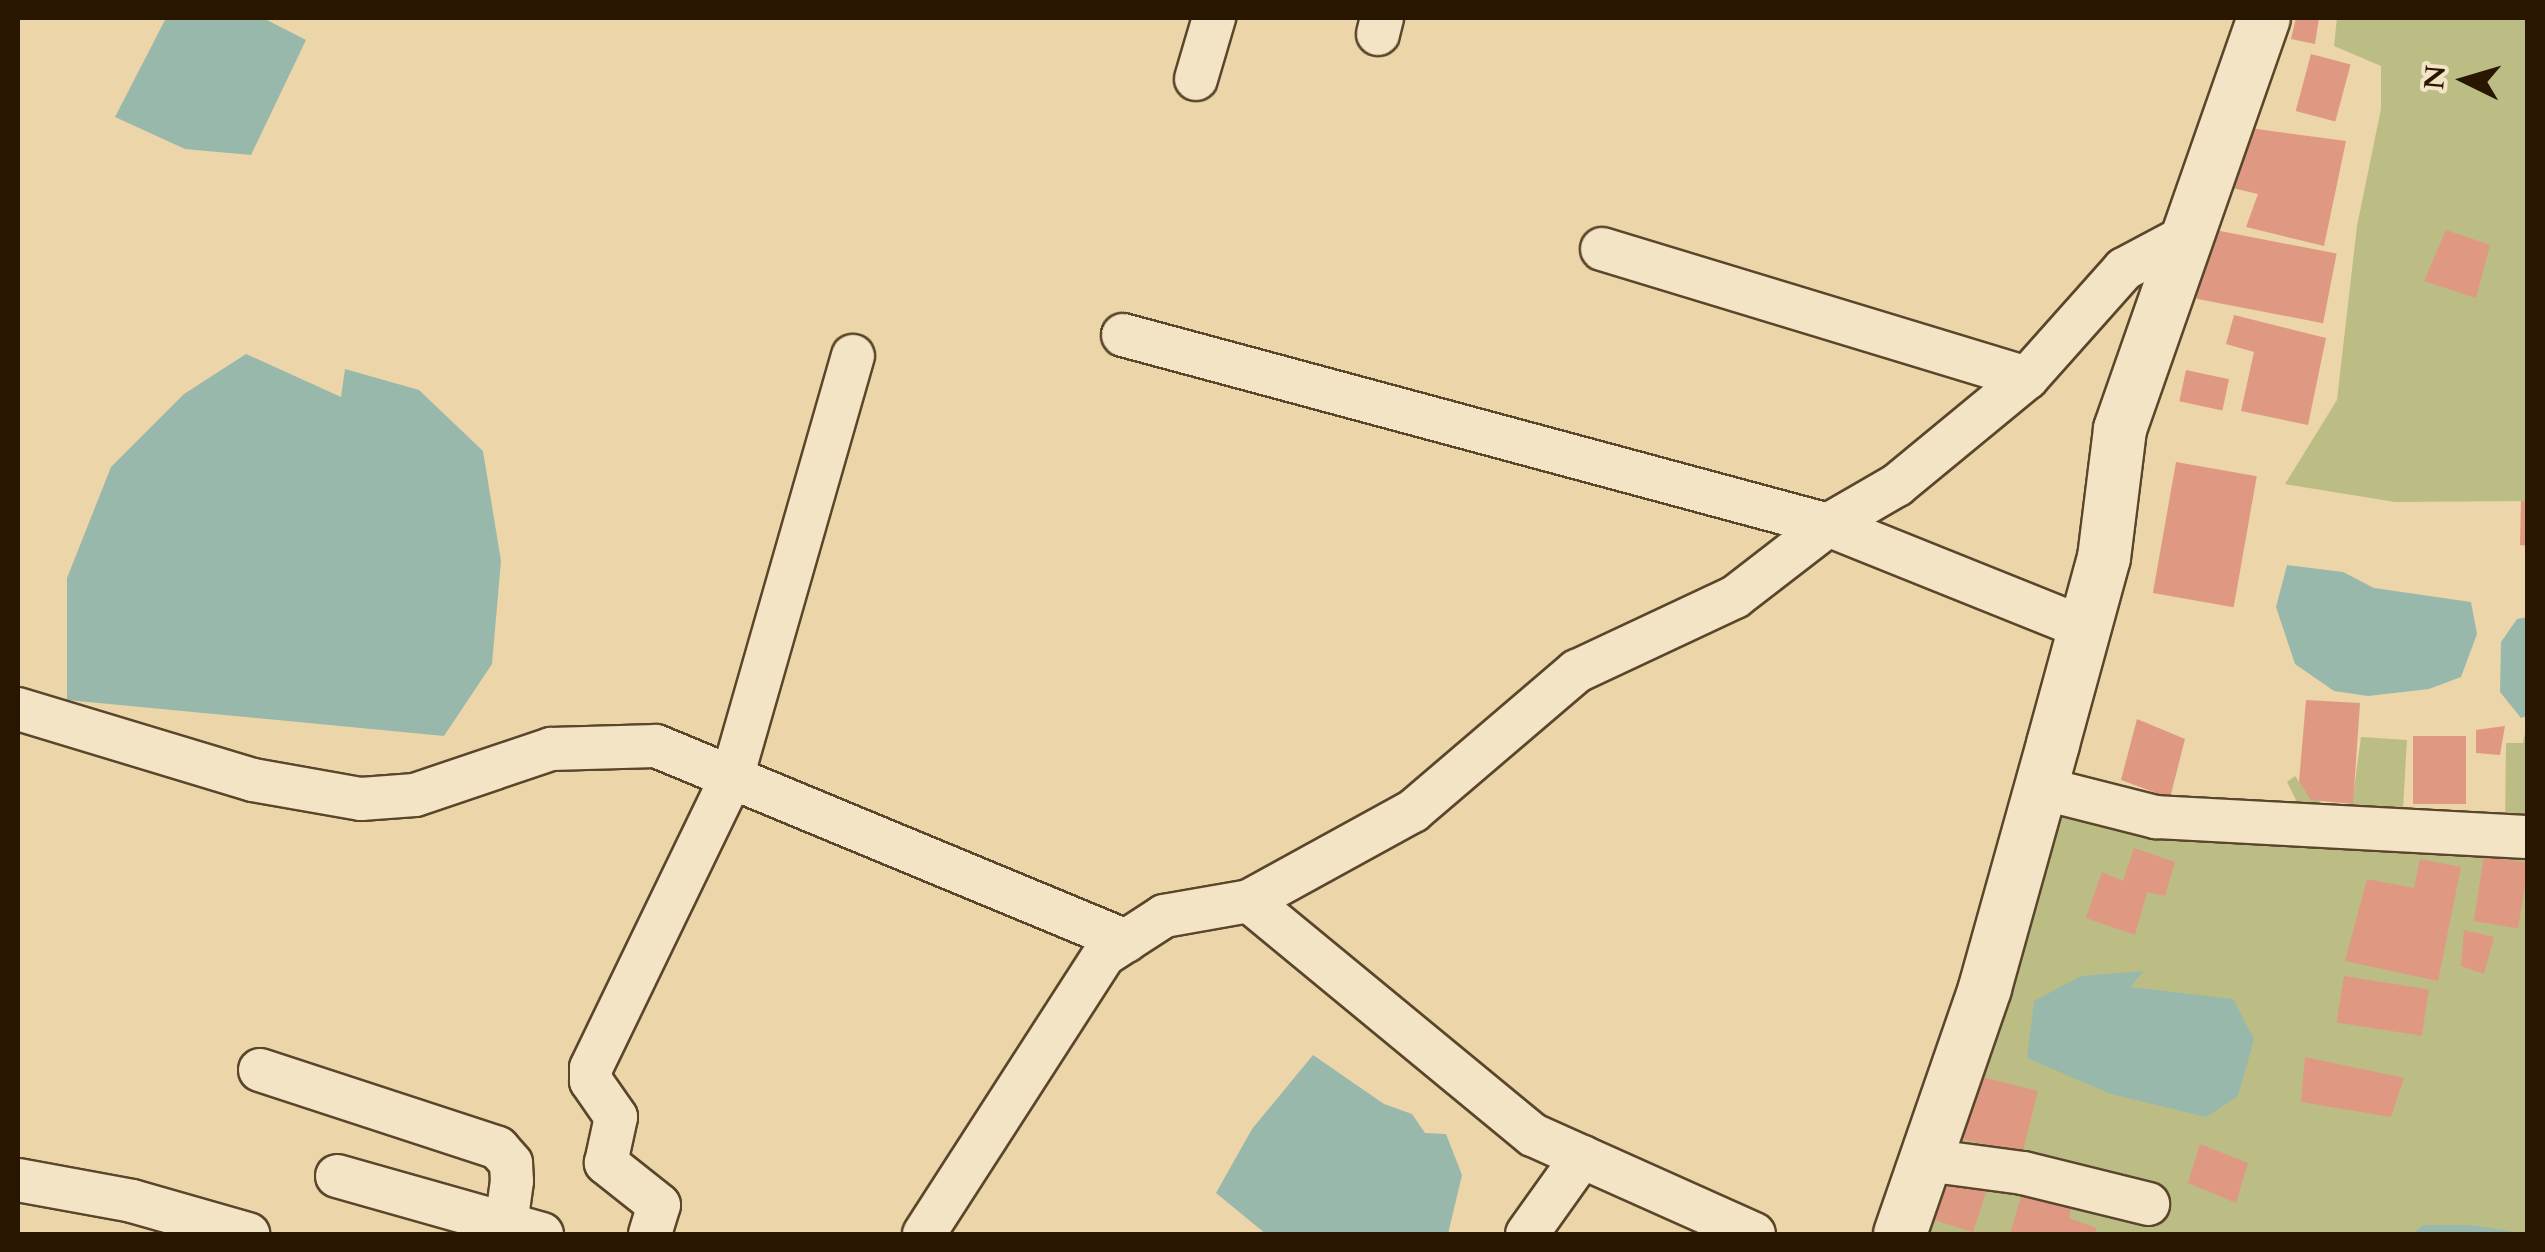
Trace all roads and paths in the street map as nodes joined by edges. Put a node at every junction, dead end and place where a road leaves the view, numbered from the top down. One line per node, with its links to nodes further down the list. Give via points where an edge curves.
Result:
1 (1214, 18): 3 (street)
2 (2264, 18): 4 (street, via 2228,106)
3 (1196, 79)
4 (2190, 234): 8 (street, via 2124,269); 10 (street, via 2120,429 2104,558)
5 (1602, 249): 8 (street)
6 (1123, 335): 9 (street)
7 (854, 356): 12 (street)
8 (2026, 378): 9 (street, via 1898,484)
9 (1828, 525): 10 (street); 15 (street, via 1735,597 1576,671 1413,811)
10 (2084, 628): 13 (street)
11 (18, 708): 12 (street, via 253,780 361,799 415,795 551,750 606,742 656,746)
12 (733, 774): 16 (street); 26 (street, via 591,1068 591,1080 616,1117 606,1163 660,1205)
13 (2041, 788): 14 (street, via 2156,817); 19 (street, via 1985,988)
14 (2528, 838)
15 (1249, 901): 16 (street, via 1164,916); 18 (street, via 1533,1135)
16 (1126, 940): 27 (street, via 1104,955)
17 (260, 1070): 24 (street, via 498,1148 510,1163)
18 (1582, 1157): 28 (street); 29 (street)
19 (1926, 1160): 22 (street, via 2023,1173); 30 (street)
20 (337, 1176): 24 (street)
21 (18, 1180): 23 (street)
22 (2148, 1204)
23 (126, 1218): 25 (street)
24 (524, 1229)
25 (248, 1234)
26 (650, 1234)
27 (924, 1234)
28 (1526, 1234)
29 (1754, 1234)
30 (1900, 1234)

